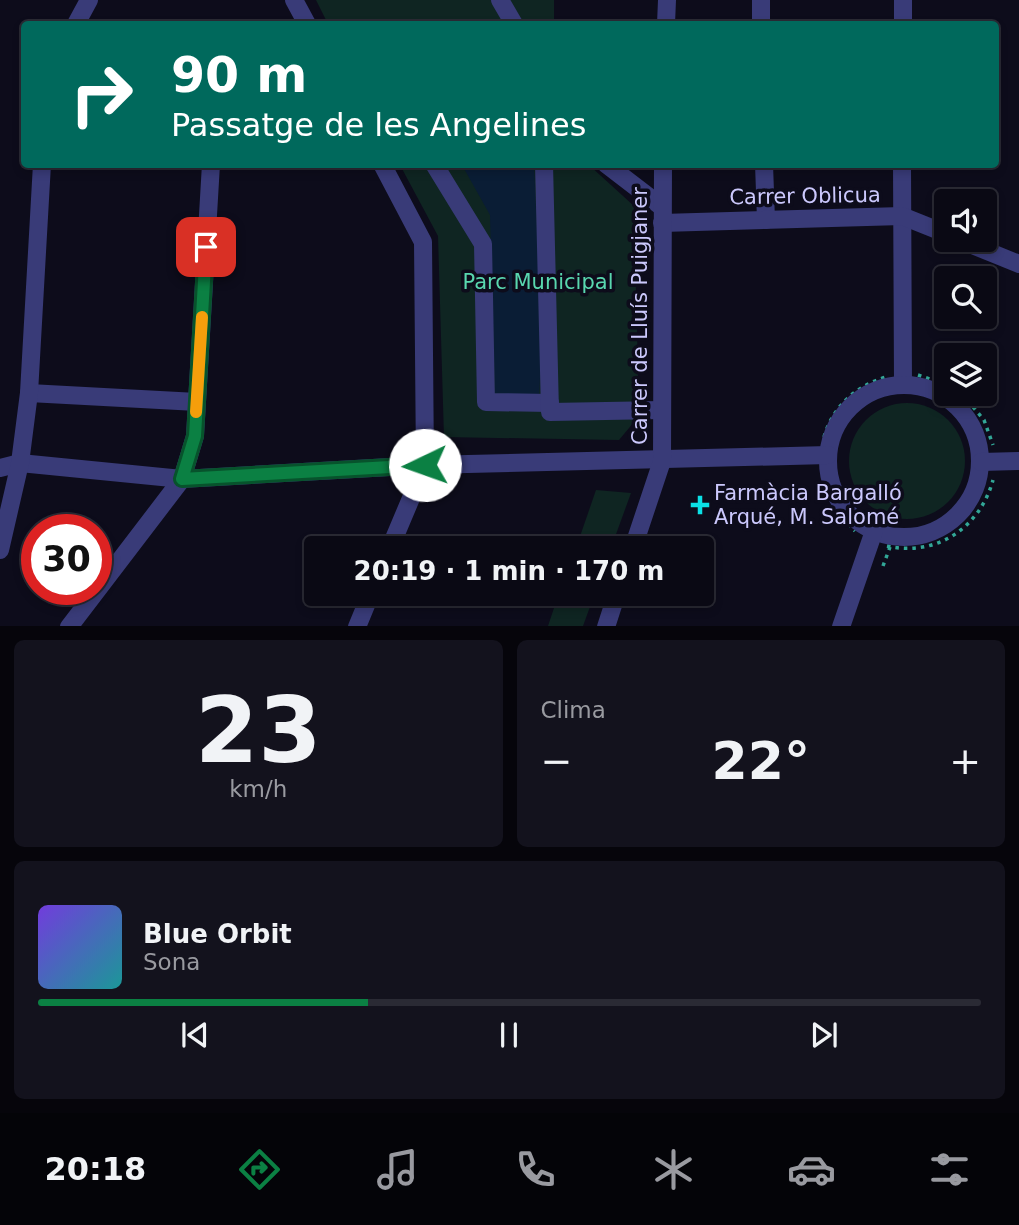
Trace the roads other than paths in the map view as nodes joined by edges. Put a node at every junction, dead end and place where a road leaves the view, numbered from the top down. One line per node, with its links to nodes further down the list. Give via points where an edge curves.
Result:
1 (89, 0): 7 (street)
2 (294, 0): 8 (street)
3 (500, 0): 9 (street)
4 (667, 0): 10 (street)
5 (761, 0): 11 (street)
6 (903, 0): 12 (street)
7 (78, 21)
8 (305, 21)
9 (512, 21)
10 (666, 21)
11 (761, 21)
12 (903, 21)
13 (42, 168): 29 (street)
14 (211, 168): 30 (street)
15 (384, 168): 38 (street, via 423,242)
16 (436, 168): 31 (street, via 483,244 486,402)
17 (544, 168): 31 (street)
18 (610, 168): 22 (street)
19 (663, 168): 22 (street, Carrer de Lluís Puigjaner)
20 (764, 168): 24 (street)
21 (902, 168): 23 (street)
22 (662, 215): 24 (street, Carrer Oblicua); 32 (street, Carrer de Lluís Puigjaner)
23 (902, 216): 24 (street, Carrer Oblicua); 25 (street, Carrer Oblicua); 28 (street)
24 (766, 220)
25 (934, 229)
26 (990, 252): 27 (street)
27 (1019, 264)
28 (903, 378): 33 (street, via 860,398 844,413); 36 (street, via 949,398 966,416)
29 (29, 393): 30 (street); 37 (street)
30 (197, 402): 40 (street, via 195,436)
31 (550, 403): 32 (street, via 550,412)
32 (662, 410): 34 (street, Carrer de Lluís Puigjaner)
33 (824, 455): 34 (street); 43 (street, via 839,501)
34 (662, 461): 38 (street); 42 (street, Carrer de Lluís Puigjaner)
35 (1019, 461): 36 (street)
36 (988, 462): 43 (street, via 964,508 946,525 923,535)
37 (20, 463): 39 (street); 40 (street); 44 (street)
38 (425, 465): 40 (street); 41 (street)
39 (0, 468)
40 (182, 479): 47 (street)
41 (395, 536)
42 (637, 536)
43 (870, 536): 50 (street)
44 (0, 550)
45 (365, 606): 48 (street)
46 (613, 606): 49 (street)
47 (69, 626)
48 (357, 626)
49 (606, 626)
50 (841, 626)

